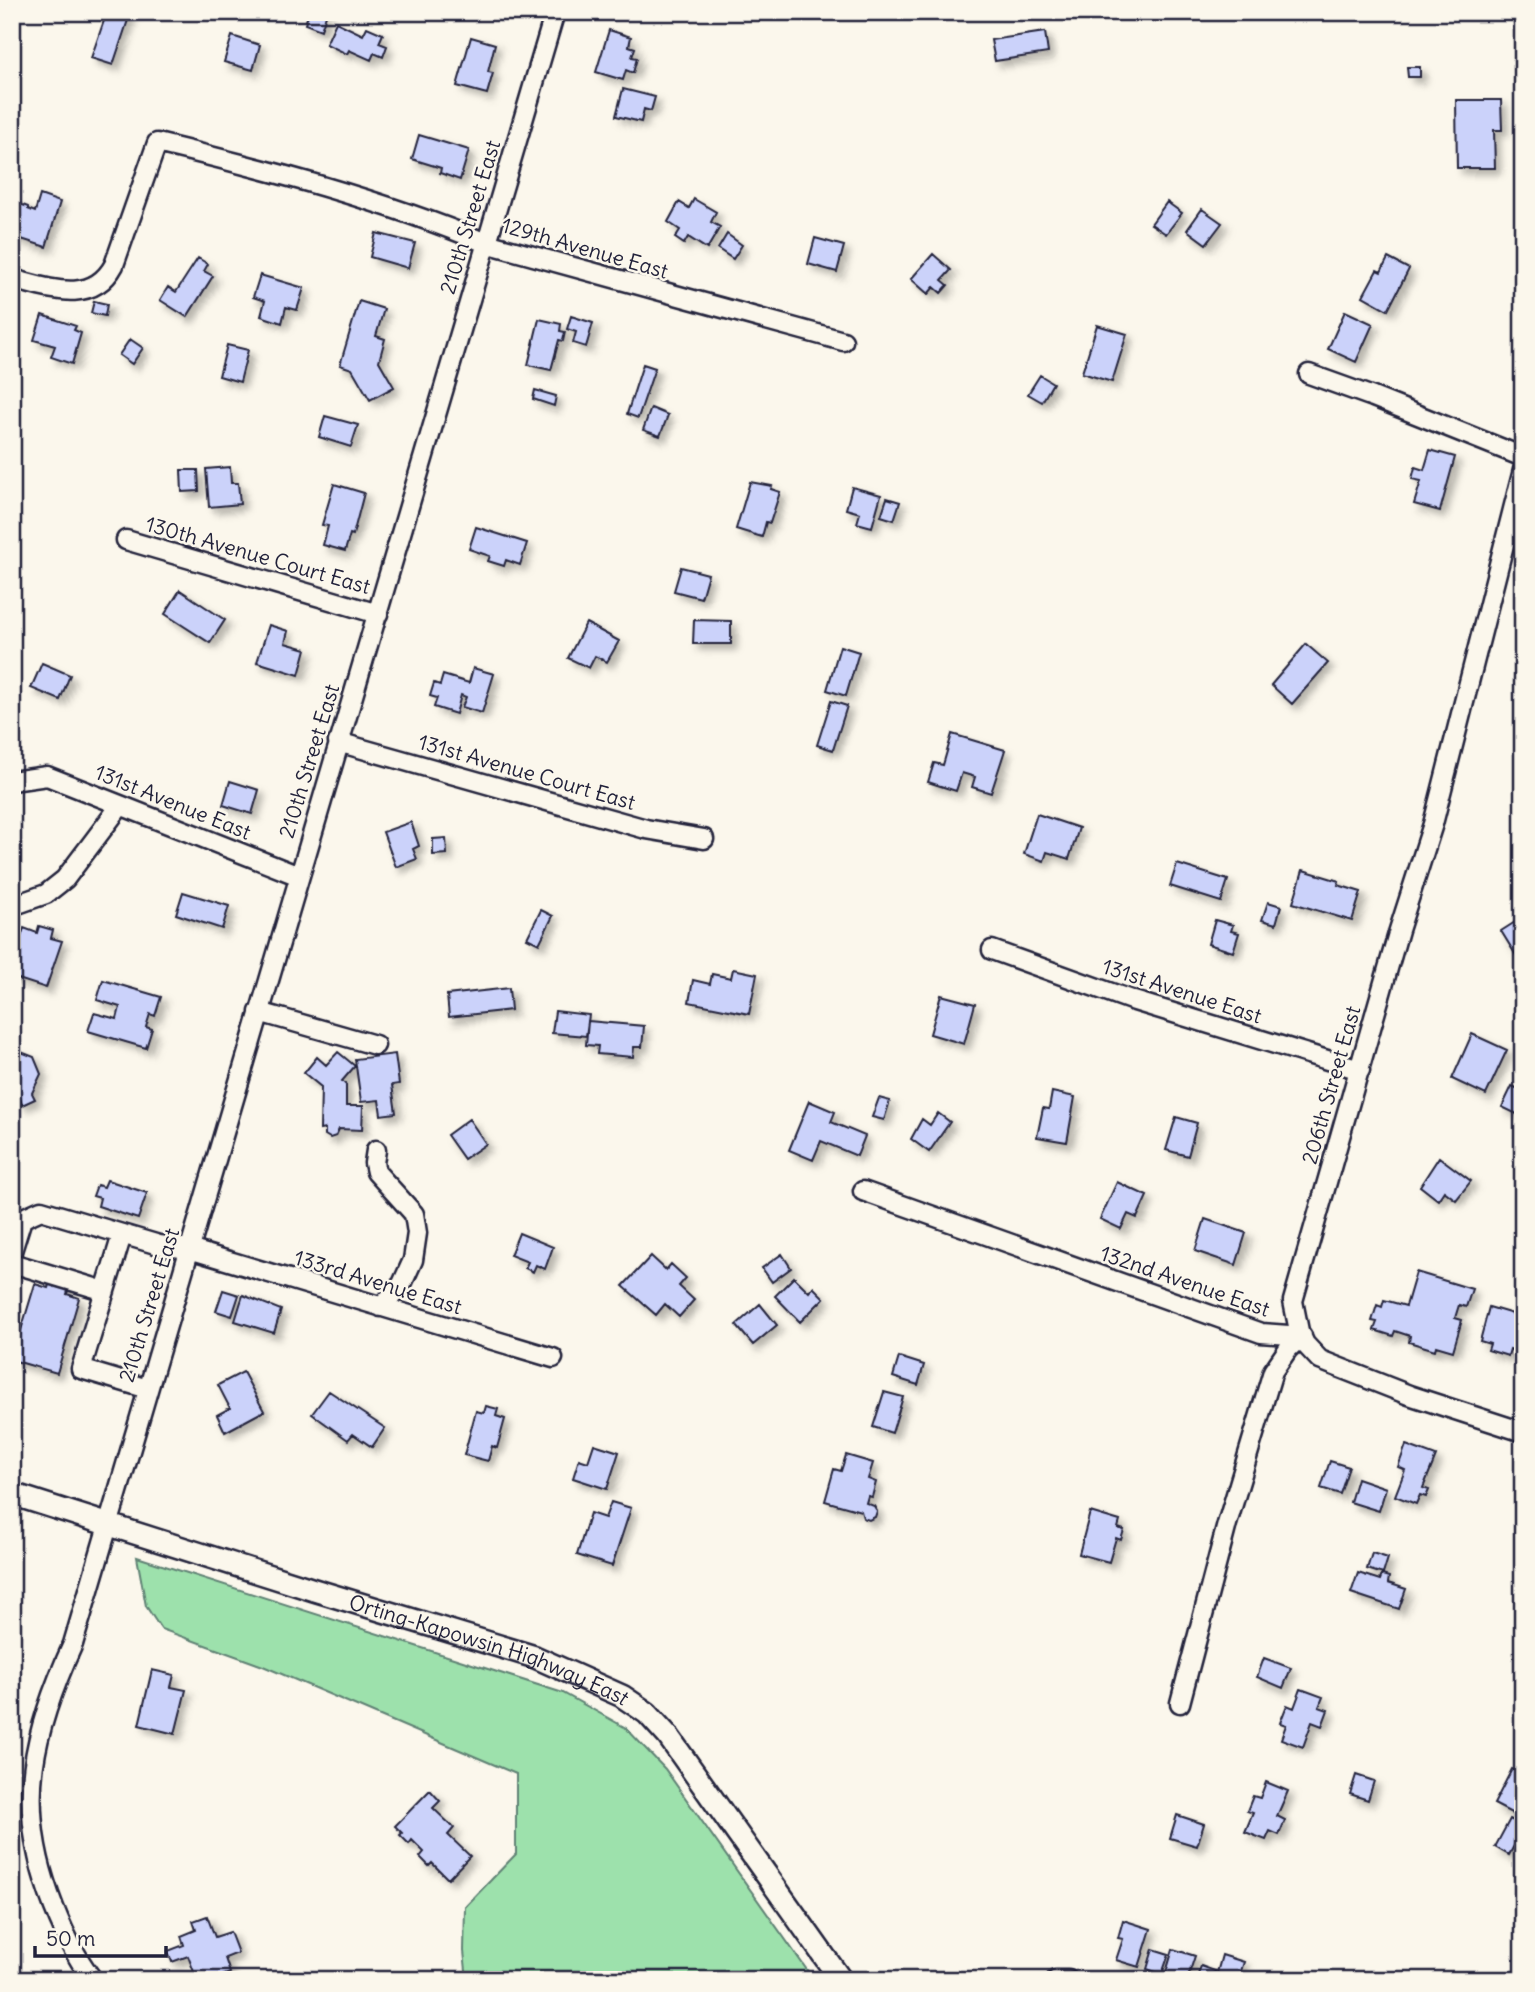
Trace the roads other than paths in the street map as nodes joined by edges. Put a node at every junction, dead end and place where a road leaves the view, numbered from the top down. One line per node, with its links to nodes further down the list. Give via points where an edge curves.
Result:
1 (555, 12): 2 (street, 210th Street East)
2 (486, 243): 3 (street, 129th Avenue East, via 334,189 157,143 114,265 103,281 72,292); 4 (street, 129th Avenue East); 9 (street, 210th Street East)
3 (12, 279)
4 (843, 341)
5 (1309, 374): 6 (street)
6 (1523, 457)
7 (1523, 470): 19 (street, 206th Street East, via 1436,810)
8 (126, 540): 9 (street, 130th Avenue Court East)
9 (378, 614): 10 (street, 210th Street East)
10 (338, 742): 13 (street, 131st Avenue Court East, via 594,815); 14 (street, 210th Street East)
11 (12, 781): 12 (street, 131st Avenue East, via 47,776)
12 (120, 806): 14 (street, 131st Avenue East); 15 (street, via 65,879 46,894)
13 (704, 839)
14 (299, 876): 17 (street, 210th Street East)
15 (12, 906)
16 (992, 950): 19 (street, 131st Avenue East, via 1131,1000)
17 (259, 1012): 18 (street); 24 (street, 210th Street East)
18 (375, 1045)
19 (1360, 1070): 29 (street, 206th Street East, via 1293,1301)
20 (376, 1150): 28 (street, via 376,1172 414,1214 417,1233 413,1260 402,1284)
21 (863, 1191): 29 (street, 132nd Avenue East, via 1261,1333)
22 (17, 1221): 23 (street, 133rd Avenue East, via 41,1210); 25 (street)
23 (122, 1234): 24 (street, 133rd Avenue East); 27 (street)
24 (189, 1249): 28 (street, 133rd Avenue East); 31 (street, 210th Street East)
25 (12, 1251)
26 (12, 1263): 27 (street)
27 (105, 1291): 31 (street, via 81,1368)
28 (381, 1307): 30 (street, 133rd Avenue East)
29 (1302, 1336): 32 (street, via 1320,1360); 35 (street, via 1273,1371)
30 (553, 1358)
31 (148, 1389): 34 (street, 210th Street East)
32 (1523, 1432)
33 (12, 1494): 34 (main road, Orting-Kapowsin Highway East)
34 (108, 1523): 36 (street, 210th Street East, via 73,1644 42,1718 30,1812 40,1871 66,1939); 37 (main road, Orting-Kapowsin Highway East, via 535,1657 622,1696 647,1713 668,1736)
35 (1180, 1703)
36 (93, 1980)
37 (841, 1980)
38 (1056, 1980): 39 (street)
39 (1068, 1980)

